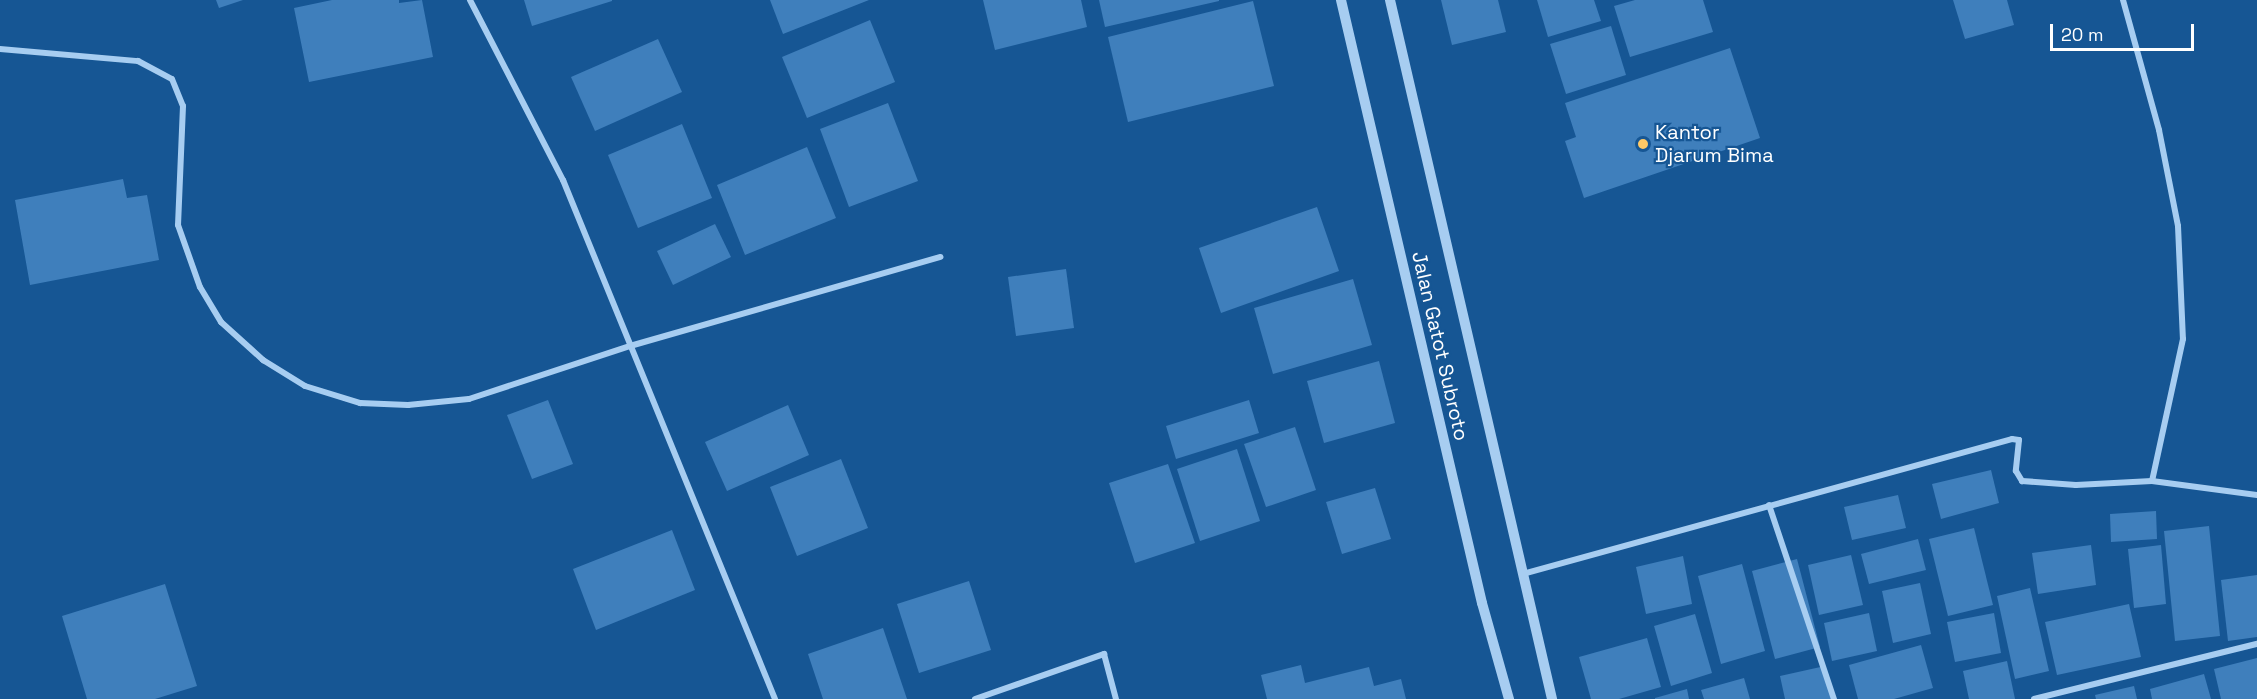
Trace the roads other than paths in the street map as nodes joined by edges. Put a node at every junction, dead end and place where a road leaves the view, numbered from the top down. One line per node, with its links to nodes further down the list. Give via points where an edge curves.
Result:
1 (470, 0): 7 (street, via 563,180)
2 (1341, 0): 16 (street, Jalan Gatot Subroto, via 1482,603)
3 (1390, 0): 11 (street, Jalan Gatot Subroto)
4 (2122, 0): 8 (street, via 2159,130 2178,226 2183,339)
5 (0, 49): 7 (street, via 138,62 172,79 183,106 178,225 200,287 220,322 263,360 305,386 360,403 408,405 469,399)
6 (940, 257): 7 (street)
7 (630, 346): 13 (street)
8 (2152, 481): 9 (street); 10 (street, via 2076,485 2022,481 2016,471 2019,440 2012,439)
9 (2257, 495)
10 (1769, 505): 11 (street); 18 (street)
11 (1522, 574): 17 (street, Jalan Gatot Subroto)
12 (2257, 644): 19 (street)
13 (775, 699)
14 (975, 699): 15 (street, via 1104,654)
15 (1116, 699)
16 (1509, 699)
17 (1552, 699)
18 (1834, 699)
19 (2034, 699)

